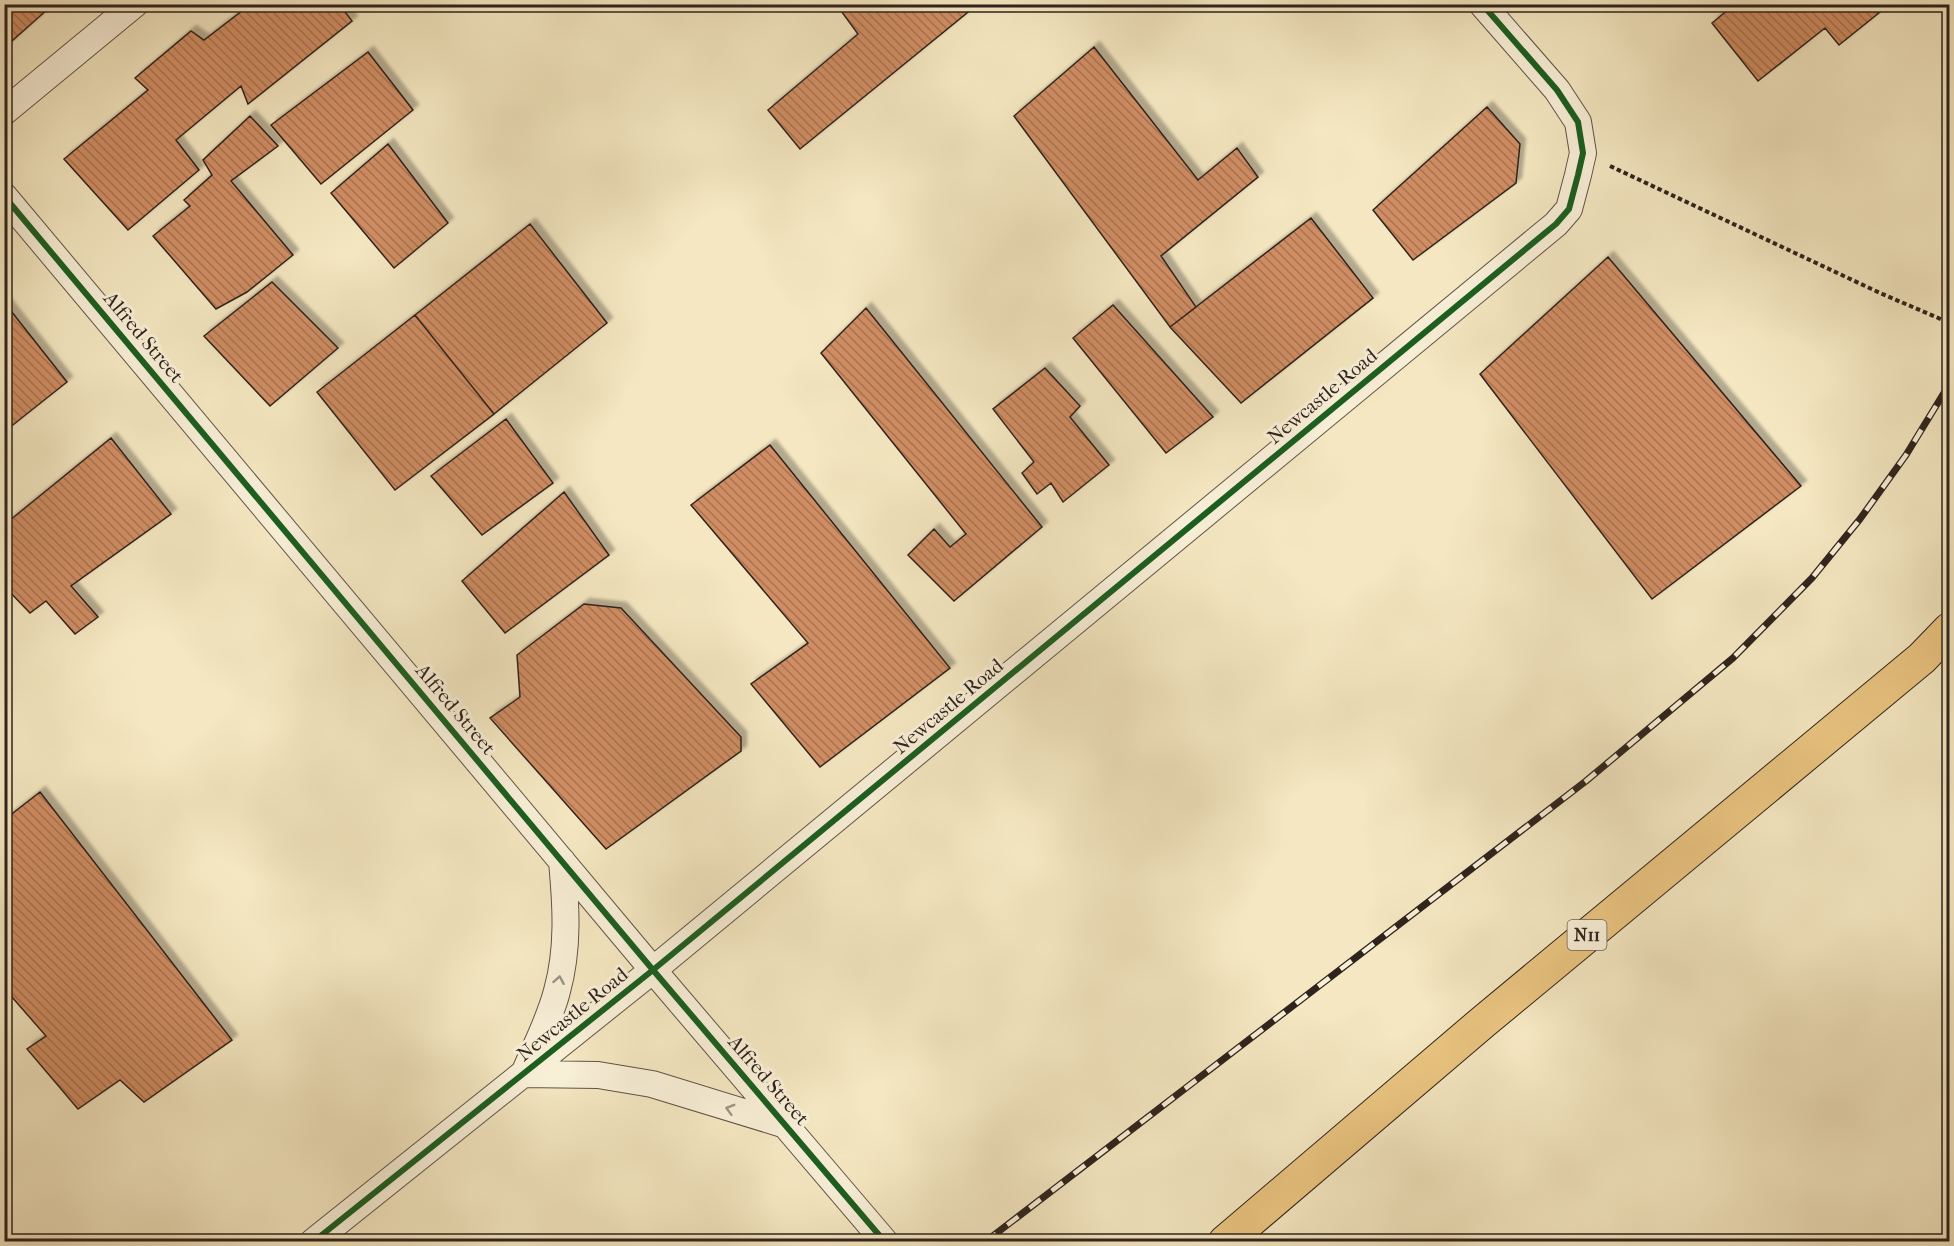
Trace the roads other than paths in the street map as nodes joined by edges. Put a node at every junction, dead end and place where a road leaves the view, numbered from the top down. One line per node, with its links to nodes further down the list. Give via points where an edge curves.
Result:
1 (135, 4): 3 (street)
2 (1482, 4): 7 (street, Newcastle Road, via 1557,90 1578,122 1580,164 1569,209 1556,224)
3 (4, 112)
4 (4, 196): 6 (street, Alfred Street)
5 (1950, 629): 12 (highway, N11, via 1922,658 1492,1014)
6 (562, 861): 7 (street, Alfred Street); 8 (street, one-way to 6, via 557,992 565,949 567,919)
7 (653, 970): 8 (street, Newcastle Road); 9 (street, Alfred Street)
8 (524, 1074): 9 (street, one-way to 8, via 652,1084 598,1075); 10 (street, Newcastle Road)
9 (786, 1125): 11 (street, Alfred Street)
10 (313, 1242)
11 (885, 1242)
12 (1225, 1242)

